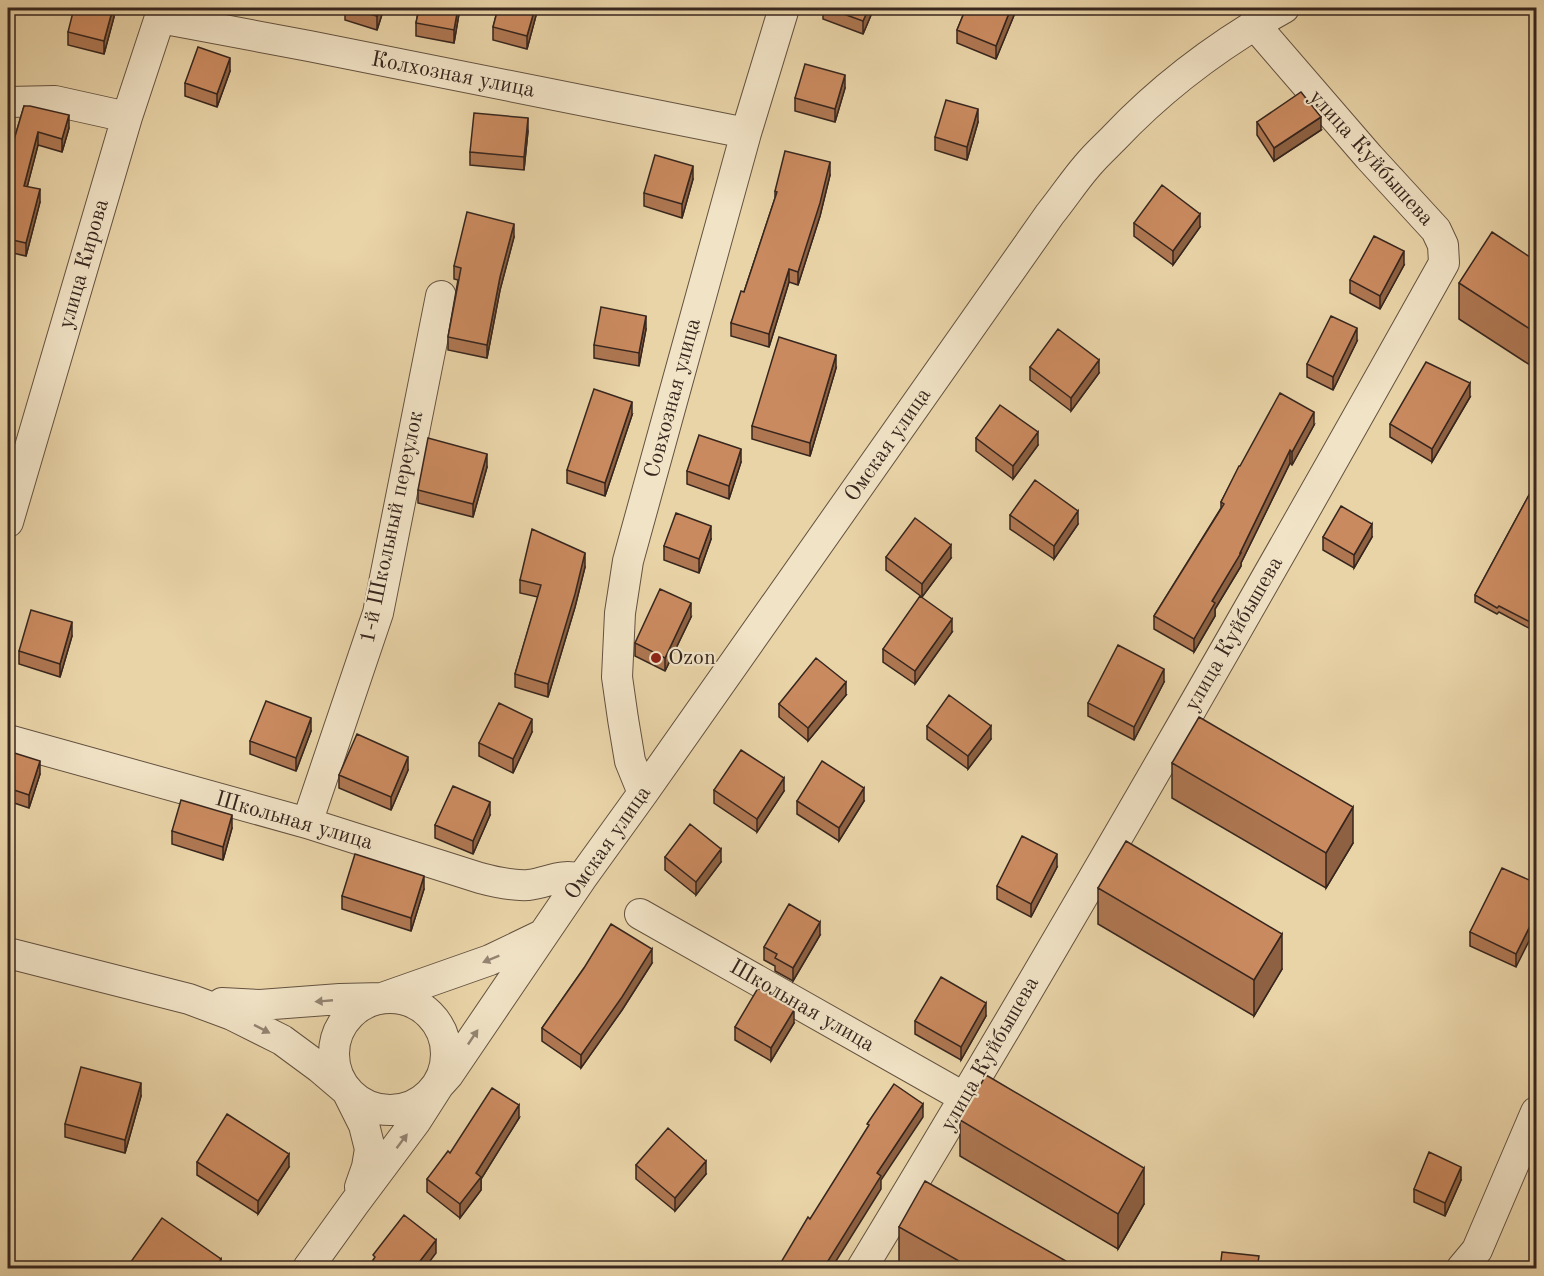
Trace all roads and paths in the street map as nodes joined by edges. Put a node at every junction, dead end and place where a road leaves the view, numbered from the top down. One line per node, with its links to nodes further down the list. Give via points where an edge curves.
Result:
1 (784, 8): 7 (street, Совхозная улица)
2 (1284, 8): 4 (street, Омская улица)
3 (161, 13): 6 (street, улица Кирова); 7 (street, Колхозная улица, via 192,26)
4 (1257, 16): 11 (street, Омская улица, via 1173,82 1088,165); 21 (street, улица Куйбышева, via 1369,157 1436,230 1443,245 1444,262 1149,783)
5 (8, 102): 6 (street, via 55,101)
6 (127, 117): 9 (street, улица Кирова)
7 (746, 134): 11 (street, Совхозная улица, via 628,561 620,613 617,677 630,761)
8 (441, 296): 12 (street, 1-й Школьный переулок, via 378,613)
9 (8, 522)
10 (8, 740): 12 (street, Школьная улица)
11 (643, 793): 13 (street, Омская улица)
12 (307, 823): 13 (street, Школьная улица, via 502,883 529,885 570,876)
13 (581, 879): 15 (street, Омская улица)
14 (640, 914): 21 (street, Школьная улица)
15 (544, 934): 17 (street, one-way to 17, via 490,960); 19 (street, Омская улица, one-way to 15)
16 (8, 953): 18 (street)
17 (382, 998): 18 (street, one-way to 18, via 261,1005); 19 (street, via 412,1002 435,1020 446,1048); 20 (street, via 355,1010 337,1034 334,1064)
18 (189, 999): 20 (street, one-way to 20, via 282,1040)
19 (439, 1085): 20 (street, via 420,1102 391,1110 367,1105); 23 (street, Омская улица, one-way to 19)
20 (347, 1091): 23 (street, Омская улица, via 364,1125 370,1149 368,1167)
21 (964, 1098): 25 (street, улица Куйбышева)
22 (1536, 1112): 26 (street, via 1477,1250)
23 (354, 1204): 24 (street, Омская улица)
24 (308, 1269)
25 (862, 1269)
26 (1462, 1269)

